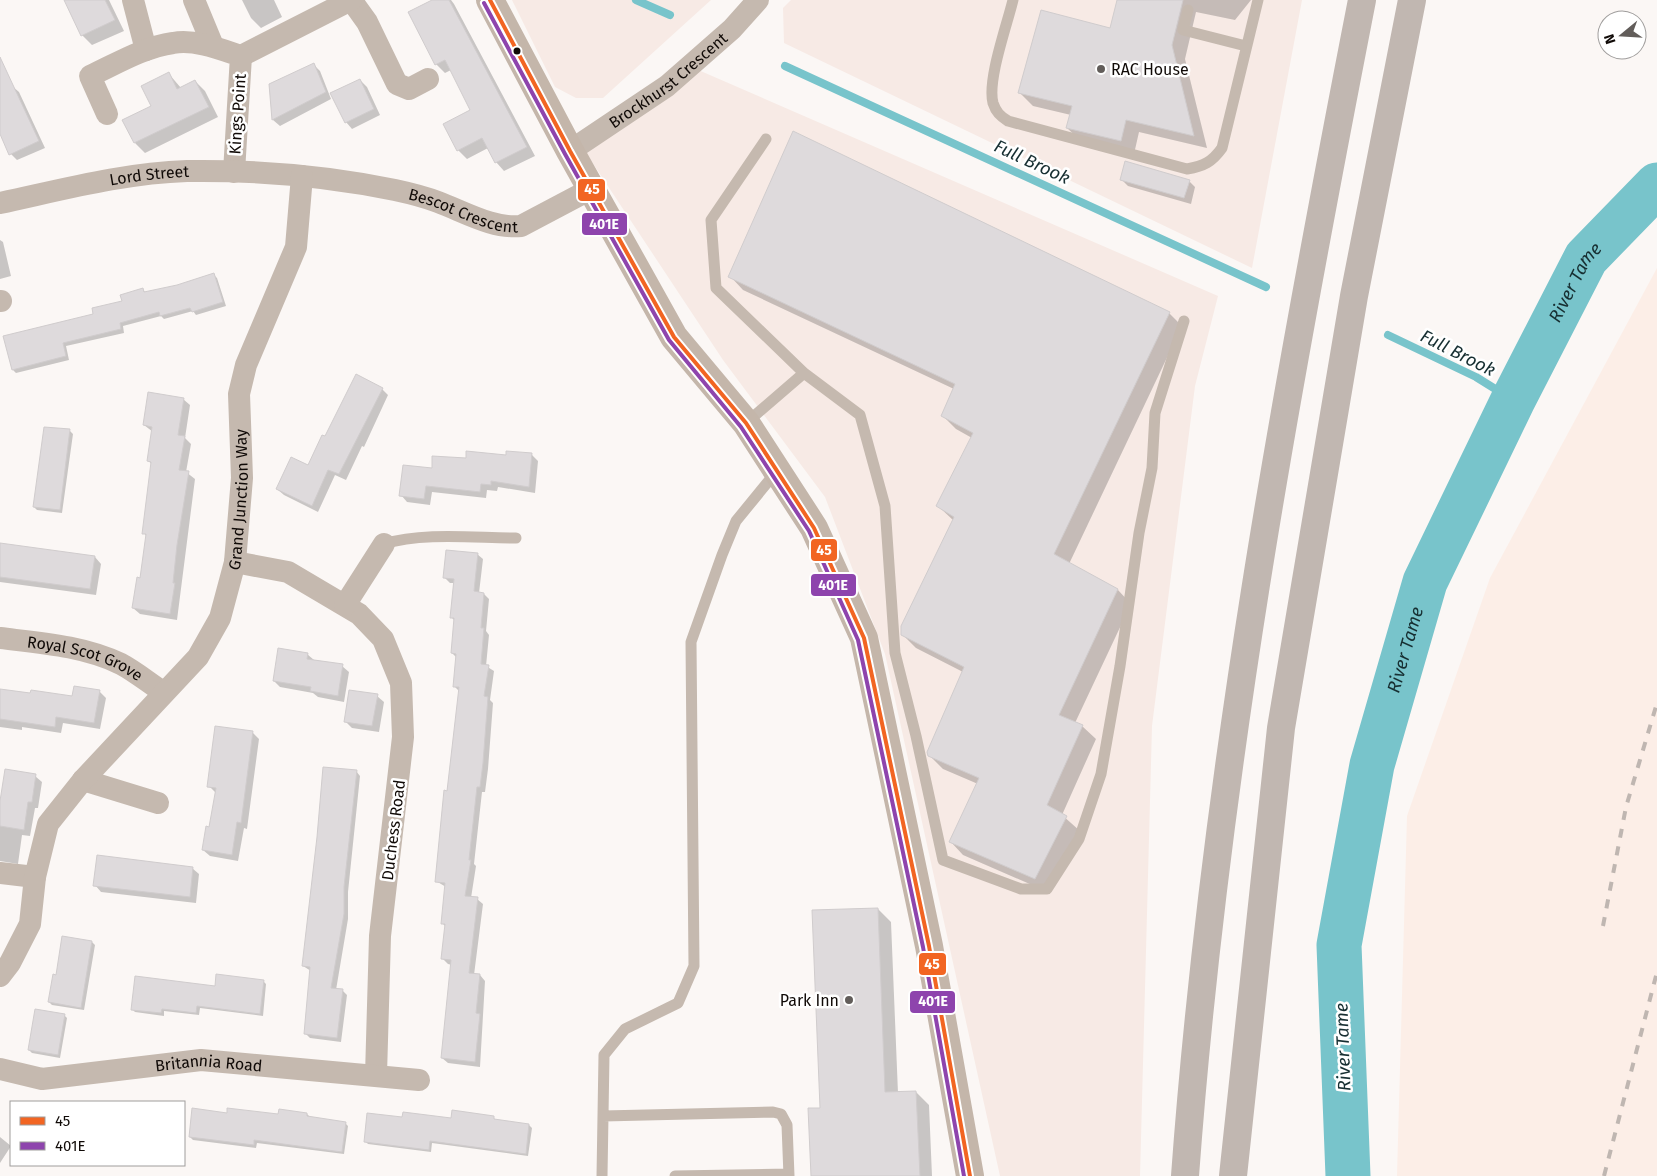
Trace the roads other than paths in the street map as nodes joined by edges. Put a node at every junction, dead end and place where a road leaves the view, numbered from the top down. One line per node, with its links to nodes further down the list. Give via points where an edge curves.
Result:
1 (133, 0): 13 (street)
2 (194, 0): 11 (street)
3 (351, 0): 14 (street); 15 (street, via 367,22 397,84 409,89)
4 (490, 0): 18 (street)
5 (758, 0): 18 (street, Brockhurst Crescent, via 732,29 667,86)
6 (1013, 0): 12 (lane, via 992,84 993,103 998,115 1008,121 1187,169 1213,161 1222,148)
7 (1258, 0): 12 (lane)
8 (1362, 0): 46 (highway, via 1264,522 1226,779)
9 (1412, 0): 47 (highway, via 1354,296 1281,728)
10 (1188, 10): 12 (lane, via 1183,30)
11 (213, 46): 13 (street, Kings Point, via 174,42); 14 (street, Kings Point)
12 (1246, 46)
13 (146, 50): 16 (street, Kings Point, via 90,76)
14 (241, 56): 19 (street, Kings Point)
15 (428, 79)
16 (107, 114)
17 (766, 138): 24 (lane, via 711,220 716,288)
18 (570, 151): 21 (street)
19 (234, 172): 20 (street, Lord Street); 22 (street, Lord Street, via 185,172 97,182)
20 (302, 176): 21 (street, Bescot Crescent, via 395,190 436,201 500,226 514,227); 29 (street, Grand Junction Way, via 296,247 246,365 239,394 242,478)
21 (591, 189): 25 (street, via 674,337)
22 (0, 203)
23 (1184, 321): 24 (lane, via 1155,413 1152,468 1101,774 1079,839 1047,889 1021,889 943,860 895,653 885,506 860,415)
24 (804, 373): 25 (lane)
25 (746, 423): 26 (street)
26 (778, 470): 41 (lane, via 736,521 691,642 694,966 678,1003 625,1029 604,1055); 45 (street, via 814,528 864,638 929,946)
27 (516, 538): 28 (lane, via 418,538)
28 (384, 544): 30 (street)
29 (235, 562): 30 (street, Duchess Road, via 288,572); 32 (street, Grand Junction Way, via 220,618 198,657)
30 (345, 605): 39 (street, Duchess Road, via 359,614 383,639 401,683 403,737 380,936)
31 (0, 638): 32 (street, Royal Scot Grove, via 69,647 93,654 121,664)
32 (163, 692): 33 (street, Grand Junction Way)
33 (83, 780): 34 (street); 36 (street, Grand Junction Way, via 48,824)
34 (158, 803)
35 (0, 873): 36 (street)
36 (35, 877): 37 (street, Grand Junction Way, via 30,924)
37 (0, 976)
38 (0, 1069): 39 (street, Britannia Road, via 42,1079 201,1060)
39 (376, 1075): 40 (street, Britannia Road)
40 (419, 1080)
41 (603, 1116): 42 (lane, via 781,1114 787,1125); 43 (lane)
42 (789, 1175): 44 (lane)
43 (602, 1176)
44 (675, 1176)
45 (970, 1176)
46 (1185, 1176)
47 (1233, 1176)

